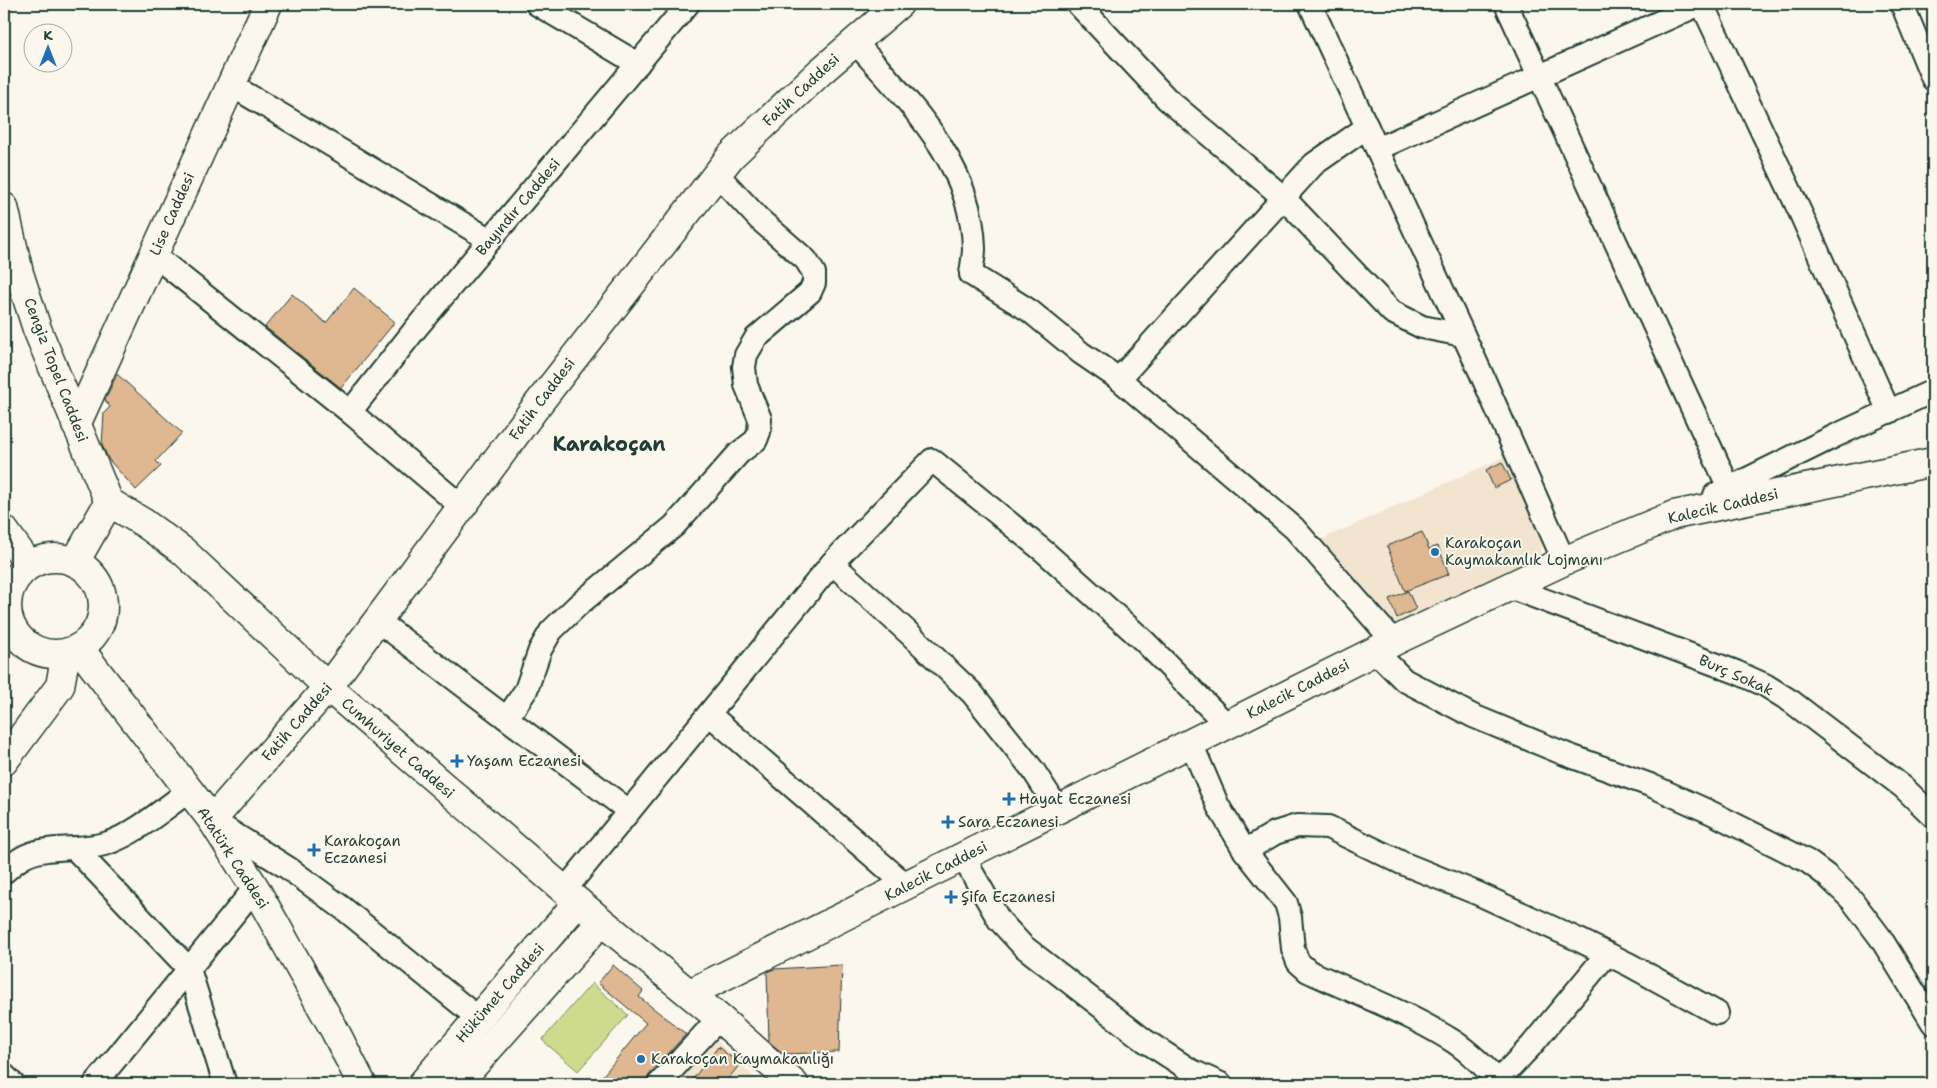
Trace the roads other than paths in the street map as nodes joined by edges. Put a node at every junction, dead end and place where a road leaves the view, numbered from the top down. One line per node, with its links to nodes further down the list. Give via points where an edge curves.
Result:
1 (268, 4): 14 (street, Lise Caddesi)
2 (537, 4): 11 (street)
3 (688, 4): 11 (street, Bayındır Caddesi)
4 (899, 4): 10 (street, Fatih Caddesi)
5 (1078, 4): 18 (street, via 1167,99)
6 (1310, 4): 15 (street)
7 (1506, 4): 12 (street)
8 (1701, 4): 12 (street); 26 (street, via 1801,214)
9 (1902, 4): 13 (street)
10 (855, 42): 17 (street, Fatih Caddesi, via 731,156); 23 (street, via 933,132 956,173 970,213 974,248 971,274 1030,311)
11 (638, 64): 20 (street, Bayındır Caddesi)
12 (1540, 76): 16 (street); 29 (street)
13 (1933, 79)
14 (231, 85): 20 (street); 21 (street, Lise Caddesi)
15 (1367, 127): 16 (street); 18 (street, via 1314,164)
16 (1377, 149): 22 (street)
17 (717, 174): 31 (street, Fatih Caddesi); 45 (street, via 759,220 806,260 814,273 810,292 756,338 746,355 746,384 760,419 760,432 674,526 551,631 540,650 526,690)
18 (1284, 198): 22 (street, via 1392,312 1422,327); 23 (street)
19 (4, 207): 27 (street, Cengiz Topel Caddesi, via 19,273 37,329)
20 (490, 240): 25 (street, Bayındır Caddesi)
21 (154, 255): 25 (street); 27 (street, Lise Caddesi)
22 (1463, 335): 34 (street)
23 (1119, 379): 41 (street, via 1294,528)
24 (1933, 391): 26 (street)
25 (350, 412): 31 (street)
26 (1889, 412): 29 (street)
27 (76, 425): 30 (street, Cengiz Topel Caddesi)
28 (1933, 462): 32 (street, Kalecik Caddesi)
29 (1729, 488): 32 (street)
30 (109, 502): 35 (street); 43 (street, Cumhuriyet Caddesi, via 183,551)
31 (461, 506): 40 (street, Fatih Caddesi)
32 (1674, 515): 34 (street, Kalecik Caddesi)
33 (4, 530): 37 (street)
34 (1564, 561): 38 (street, Kalecik Caddesi)
35 (75, 562): 37 (street, via 52,557); 42 (street, via 95,579 103,604 97,629 89,640)
36 (832, 563): 44 (street); 46 (street, via 932,460 1054,559 1144,641); 50 (street, via 972,693 1033,770)
37 (29, 565): 39 (street, via 19,572)
38 (1509, 587): 41 (street, Kalecik Caddesi); 52 (street, Burç Sokak, via 1736,672 1765,686 1792,702 1887,775)
39 (5, 598): 42 (street, via 12,628 28,646 53,654)
40 (377, 620): 43 (street, Fatih Caddesi); 45 (street)
41 (1384, 646): 46 (street, Kalecik Caddesi); 68 (street, via 1404,680 1473,716 1650,785 1807,861 1852,900 1880,937)
42 (72, 650): 48 (street, via 60,686); 49 (street, Atatürk Caddesi)
43 (328, 687): 53 (street, Fatih Caddesi); 60 (street, Cumhuriyet Caddesi)
44 (709, 714): 51 (street); 58 (street)
45 (507, 718): 51 (street)
46 (1227, 725): 47 (street, Kalecik Caddesi)
47 (1191, 743): 50 (street, Kalecik Caddesi); 55 (street, via 1218,806)
48 (4, 761)
49 (189, 791): 53 (street, Atatürk Caddesi); 54 (street, via 131,832 100,845)
50 (1058, 809): 56 (street, Kalecik Caddesi)
51 (629, 811): 60 (street)
52 (1933, 816)
53 (212, 820): 59 (street, Atatürk Caddesi); 66 (street, via 288,868)
54 (76, 850): 57 (street, via 45,850 23,857); 63 (street)
55 (1245, 851): 62 (street, via 1297,826 1328,827); 70 (street, via 1286,903 1298,962 1308,971 1449,1038 1476,1058)
56 (962, 857): 58 (street, Kalecik Caddesi); 79 (street, via 999,920 1023,946 1144,1040 1190,1070)
57 (4, 872)
58 (906, 885): 64 (street, Kalecik Caddesi)
59 (255, 888): 63 (street); 74 (street, Atatürk Caddesi)
60 (571, 896): 61 (street, Cumhuriyet Caddesi); 66 (street, Hükümet Caddesi)
61 (601, 922): 64 (street, Cumhuriyet Caddesi); 76 (street)
62 (1607, 954): 65 (street); 70 (street, via 1531,1046)
63 (189, 969): 71 (street); 73 (street)
64 (690, 994): 67 (street, Cumhuriyet Caddesi)
65 (1717, 1012)
66 (478, 1018): 75 (street, Hükümet Caddesi)
67 (719, 1018): 77 (street); 78 (street, Cumhuriyet Caddesi)
68 (1933, 1023)
69 (4, 1076): 72 (street)
70 (1496, 1082)
71 (98, 1083)
72 (13, 1084)
73 (225, 1084)
74 (362, 1084)
75 (422, 1084)
76 (457, 1084)
77 (659, 1084)
78 (794, 1084)
79 (1221, 1084)

